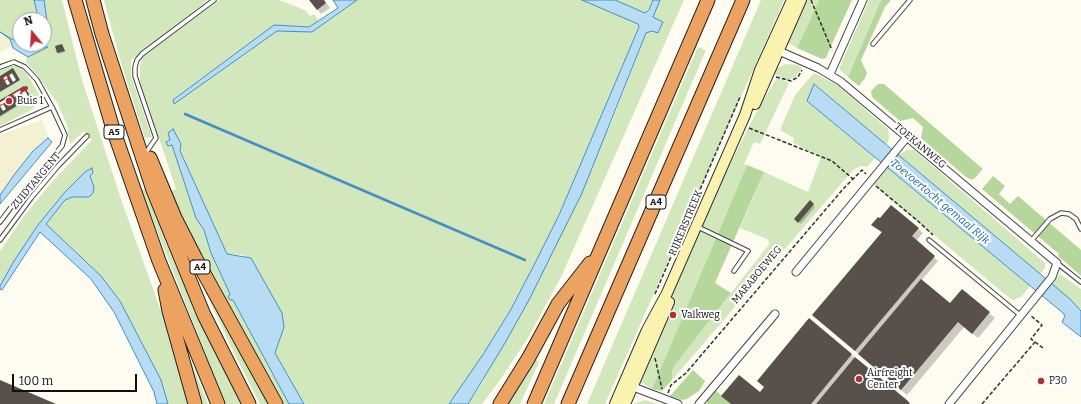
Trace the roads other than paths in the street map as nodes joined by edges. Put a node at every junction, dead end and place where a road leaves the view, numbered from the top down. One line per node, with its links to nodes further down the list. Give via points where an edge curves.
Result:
1 (76, 0): 28 (highway, A5, via 113,129)
2 (94, 0): 16 (highway, A5)
3 (214, 0): 20 (lane, via 137,60 134,67 135,76 156,138)
4 (708, 0): 27 (highway)
5 (743, 0): 44 (highway, A4)
6 (792, 0): 11 (street, RIJKERSTREEK)
7 (801, 0): 11 (street, RIJKERSTREEK)
8 (863, 0): 13 (street)
9 (910, 0): 10 (lane)
10 (873, 44)
11 (775, 49): 13 (street, TOEKANWEG); 15 (street, RIJKERSTREEK, via 768,73); 15 (street, RIJKERSTREEK, via 760,70)
12 (0, 66): 14 (lane, via 14,62 25,67 37,80)
13 (830, 74): 19 (street, TOEKANWEG)
14 (52, 106): 17 (lane); 21 (lane, via 65,135 62,146)
15 (743, 125): 22 (street, RIJKERSTREEK)
16 (131, 126): 20 (highway, A4); 39 (highway, A5, via 153,190 204,315)
17 (0, 130)
18 (87, 136): 24 (lane, ZUIDTANGENT, via 31,198)
19 (908, 136): 26 (street, TOEKANWEG); 31 (street)
20 (147, 151): 40 (highway, A4, via 175,218)
21 (0, 222)
22 (698, 227): 30 (lane, via 748,251); 36 (street, RIJKERSTREEK)
23 (1081, 229): 26 (lane, via 1076,219 1069,214 1061,213 1050,219)
24 (0, 240)
25 (929, 240): 33 (lane)
26 (1031, 240): 29 (street, TOEKANWEG)
27 (601, 249): 35 (highway, via 558,304); 43 (highway)
28 (159, 261): 37 (highway, A5, via 169,311); 38 (highway, A5)
29 (1057, 263): 32 (lane, TOEKANWEG); 33 (street, via 1052,277)
30 (734, 271)
31 (796, 272)
32 (1081, 282)
33 (1022, 313): 49 (street)
34 (775, 314): 48 (street)
35 (528, 359): 41 (highway); 42 (highway)
36 (628, 385): 45 (street, RIJKERSTREEK); 46 (street, RIJKERSTREEK); 47 (street)
37 (195, 404)
38 (218, 404)
39 (249, 404)
40 (276, 404)
41 (490, 404)
42 (500, 404)
43 (534, 404)
44 (568, 404)
45 (615, 404)
46 (625, 404)
47 (678, 404)
48 (699, 404)
49 (949, 404)

